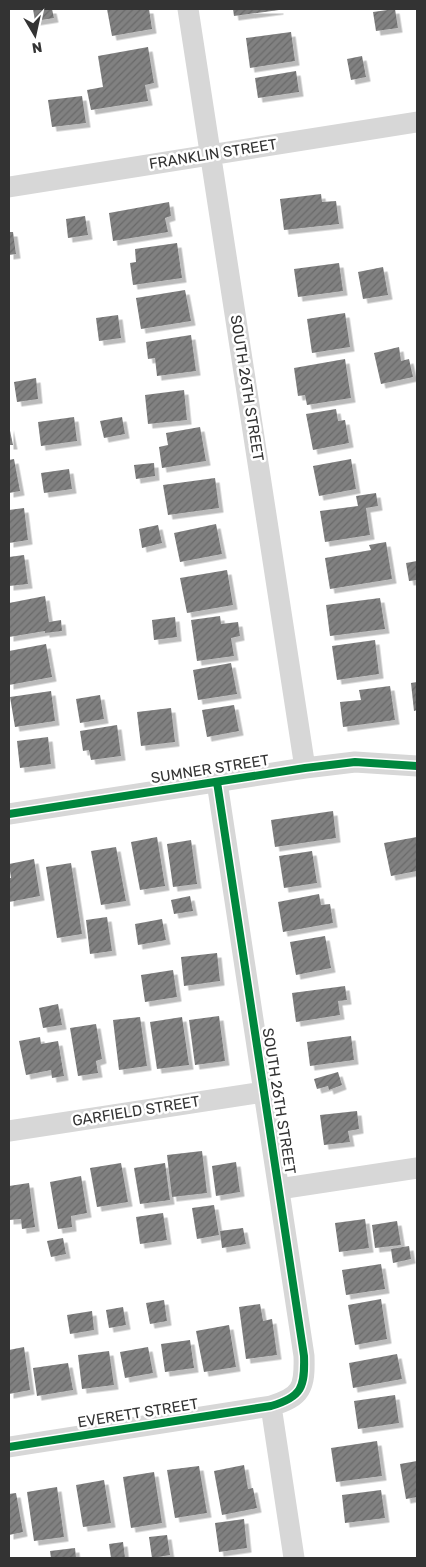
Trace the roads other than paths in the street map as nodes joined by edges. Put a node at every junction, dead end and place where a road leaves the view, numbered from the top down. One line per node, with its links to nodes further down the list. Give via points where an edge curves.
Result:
1 (188, 9): 3 (street, SOUTH 26TH STREET)
2 (417, 122): 3 (street, FRANKLIN STREET)
3 (210, 155): 4 (street, FRANKLIN STREET); 6 (street, SOUTH 26TH STREET)
4 (9, 187)
5 (417, 766): 6 (street, SUMNER STREET, via 355,762)
6 (305, 768): 7 (street, SUMNER STREET)
7 (217, 782): 8 (street, SUMNER STREET); 9 (street, SOUTH 26TH STREET)
8 (9, 814)
9 (264, 1092): 10 (street, GARFIELD STREET); 12 (street, SOUTH 26TH STREET)
10 (9, 1131)
11 (417, 1168): 12 (street)
12 (278, 1189): 13 (street, SOUTH 26TH STREET, via 305,1375 300,1389 290,1401)
13 (271, 1406): 14 (street, EVERETT STREET); 15 (street)
14 (9, 1447)
15 (294, 1558)

